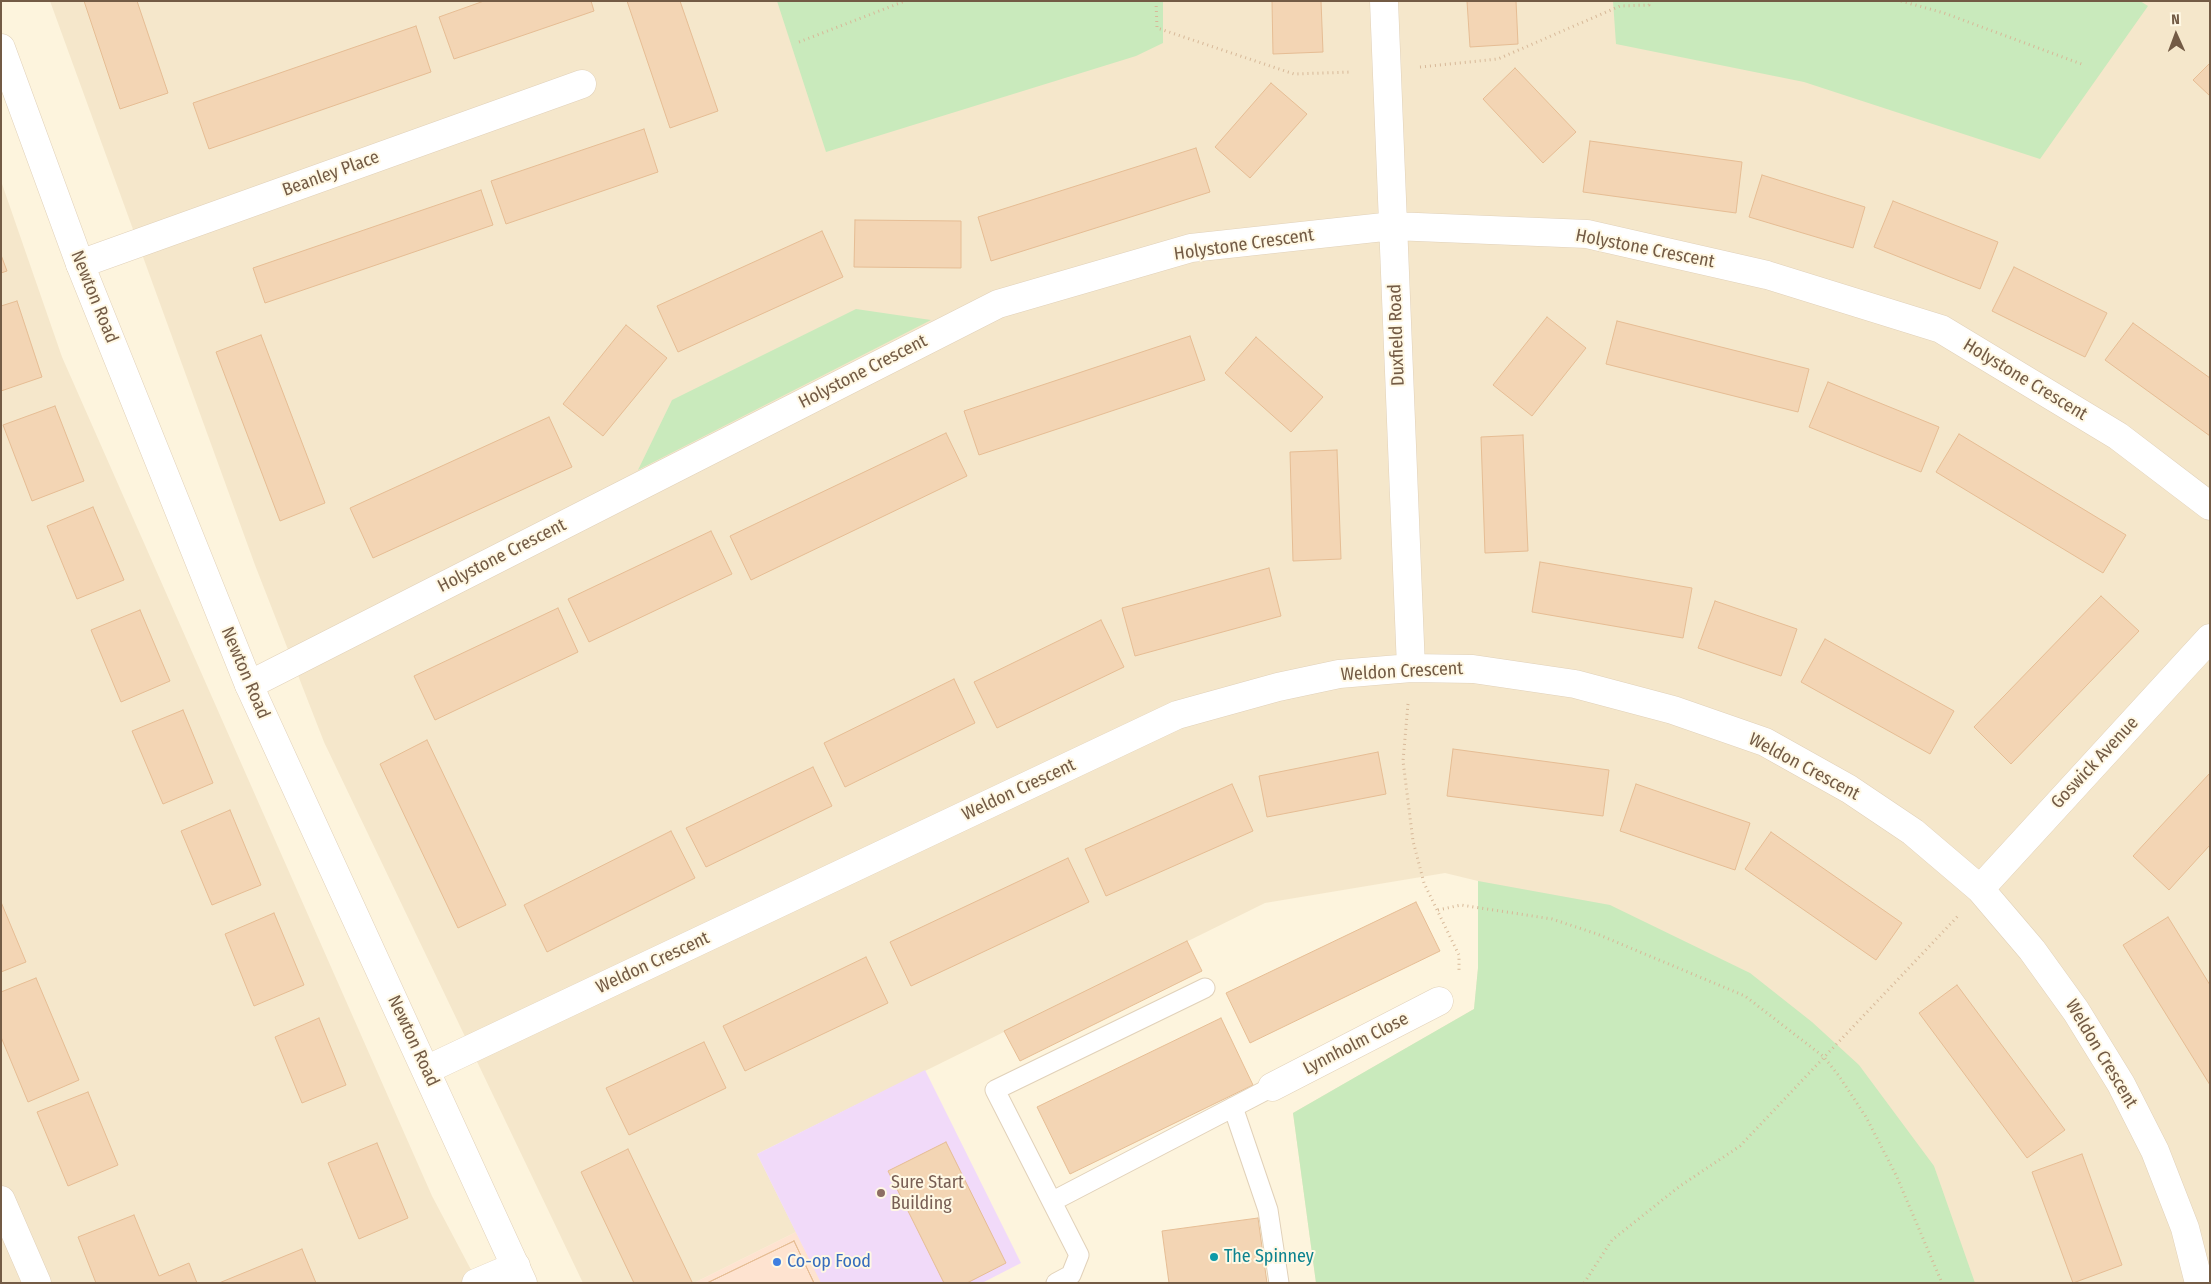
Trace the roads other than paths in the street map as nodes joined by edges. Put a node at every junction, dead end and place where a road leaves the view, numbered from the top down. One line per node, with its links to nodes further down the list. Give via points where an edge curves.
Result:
1 (1384, 1): 4 (street, Duxfield Road)
2 (1, 48): 5 (street, Newton Road)
3 (582, 84): 5 (street, Beanley Place)
4 (1393, 226): 6 (street, Holystone Crescent, via 1587,234 1767,275 1941,328 2118,436); 8 (street, Duxfield Road); 9 (street, Holystone Crescent, via 1191,248 998,304)
5 (80, 264): 9 (street, Newton Road)
6 (2210, 506)
7 (2210, 638): 10 (street, Goswick Avenue)
8 (1411, 668): 10 (street, Weldon Crescent, via 1473,669 1575,684 1673,710 1766,742 1849,789 1913,832); 13 (street, Weldon Crescent, via 1339,674 1278,687 1177,716)
9 (249, 685): 13 (street, Newton Road)
10 (1980, 889): 23 (street, Weldon Crescent, via 2032,950 2076,1011 2121,1084 2155,1151 2185,1228)
11 (1205, 988): 17 (lane, via 995,1090)
12 (1439, 1001): 14 (street, Lynnholm Close)
13 (426, 1070): 18 (street, Newton Road)
14 (1272, 1087): 15 (lane)
15 (1233, 1107): 17 (lane); 22 (lane, via 1268,1210)
16 (1, 1200): 19 (street)
17 (1052, 1201): 21 (lane, via 1079,1255 1071,1275)
18 (520, 1274): 20 (street)
19 (37, 1283)
20 (476, 1283)
21 (1056, 1283)
22 (1279, 1283)
23 (2199, 1283)

